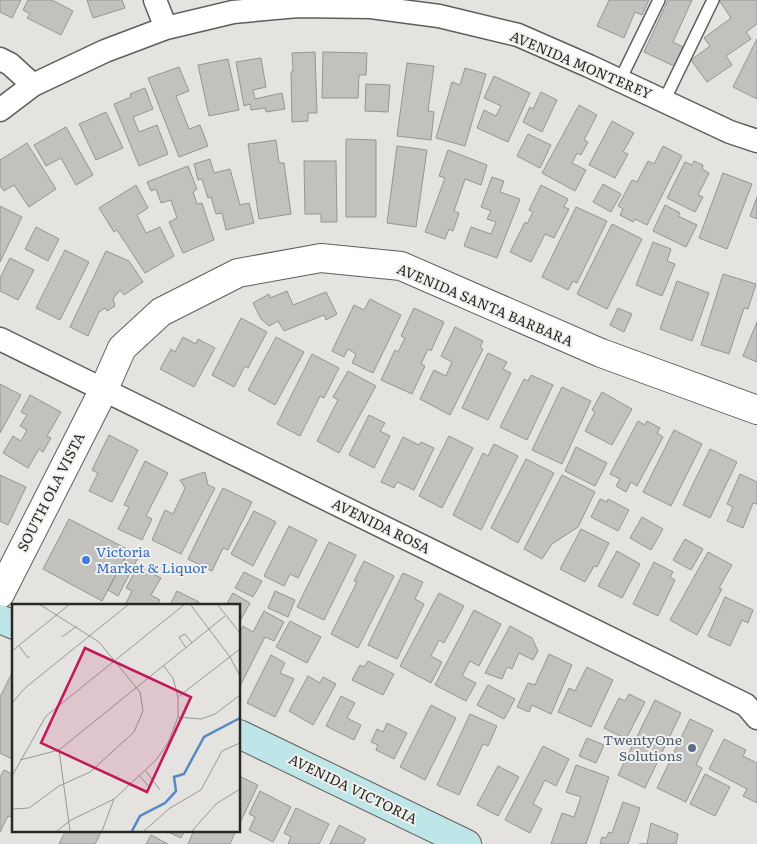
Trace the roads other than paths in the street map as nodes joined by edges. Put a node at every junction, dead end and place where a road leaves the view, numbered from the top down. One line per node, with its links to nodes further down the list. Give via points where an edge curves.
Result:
1 (155, 0): 4 (street)
2 (659, 0): 6 (lane)
3 (713, 0): 8 (lane)
4 (166, 28): 6 (street, AVENIDA MONTEREY, via 234,12 298,6 371,7 439,16 518,35); 7 (street, AVENIDA MONTEREY)
5 (0, 59): 7 (street)
6 (620, 80): 8 (street, AVENIDA MONTEREY)
7 (33, 85): 9 (street, AVENIDA MONTEREY)
8 (664, 101): 10 (street, AVENIDA MONTEREY)
9 (0, 110)
10 (757, 142)
11 (0, 339): 12 (street, AVENIDA ROSA)
12 (103, 390): 13 (street, AVENIDA SANTA BARBARA, via 122,348 161,312 238,273 321,258 401,266 601,353); 14 (street, SOUTH OLA VISTA); 17 (street, AVENIDA ROSA)
13 (757, 410)
14 (0, 594)
15 (0, 618): 16 (main road)
16 (12, 624)
17 (754, 708)
18 (240, 734): 19 (main road, AVENIDA VICTORIA)
19 (467, 844)

